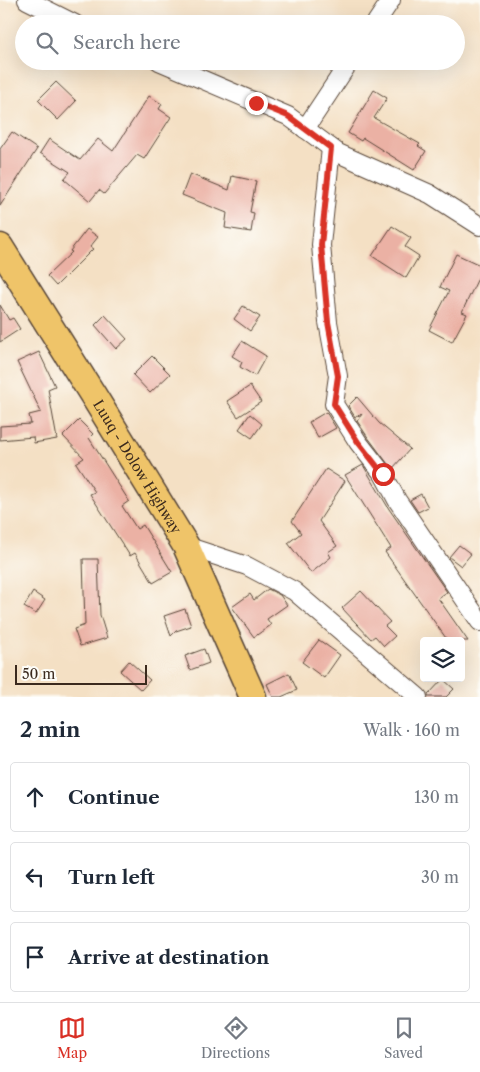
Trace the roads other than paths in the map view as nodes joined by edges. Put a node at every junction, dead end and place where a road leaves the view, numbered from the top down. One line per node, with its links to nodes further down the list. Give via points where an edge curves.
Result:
1 (27, 0): 3 (street)
2 (391, 0): 4 (street)
3 (57, 15)
4 (381, 15)
5 (180, 70): 7 (street, via 288,116)
6 (344, 70): 7 (street)
7 (306, 129): 8 (street)
8 (331, 148): 9 (street, via 430,194); 12 (street, via 321,245 328,322 338,376 334,404)
9 (480, 226)
10 (0, 247): 11 (main road, Luuq - Dolow Highway)
11 (186, 546): 13 (main road, Luuq - Dolow Highway); 14 (street, via 247,566 294,590)
12 (480, 622)
13 (253, 697)
14 (418, 697)

